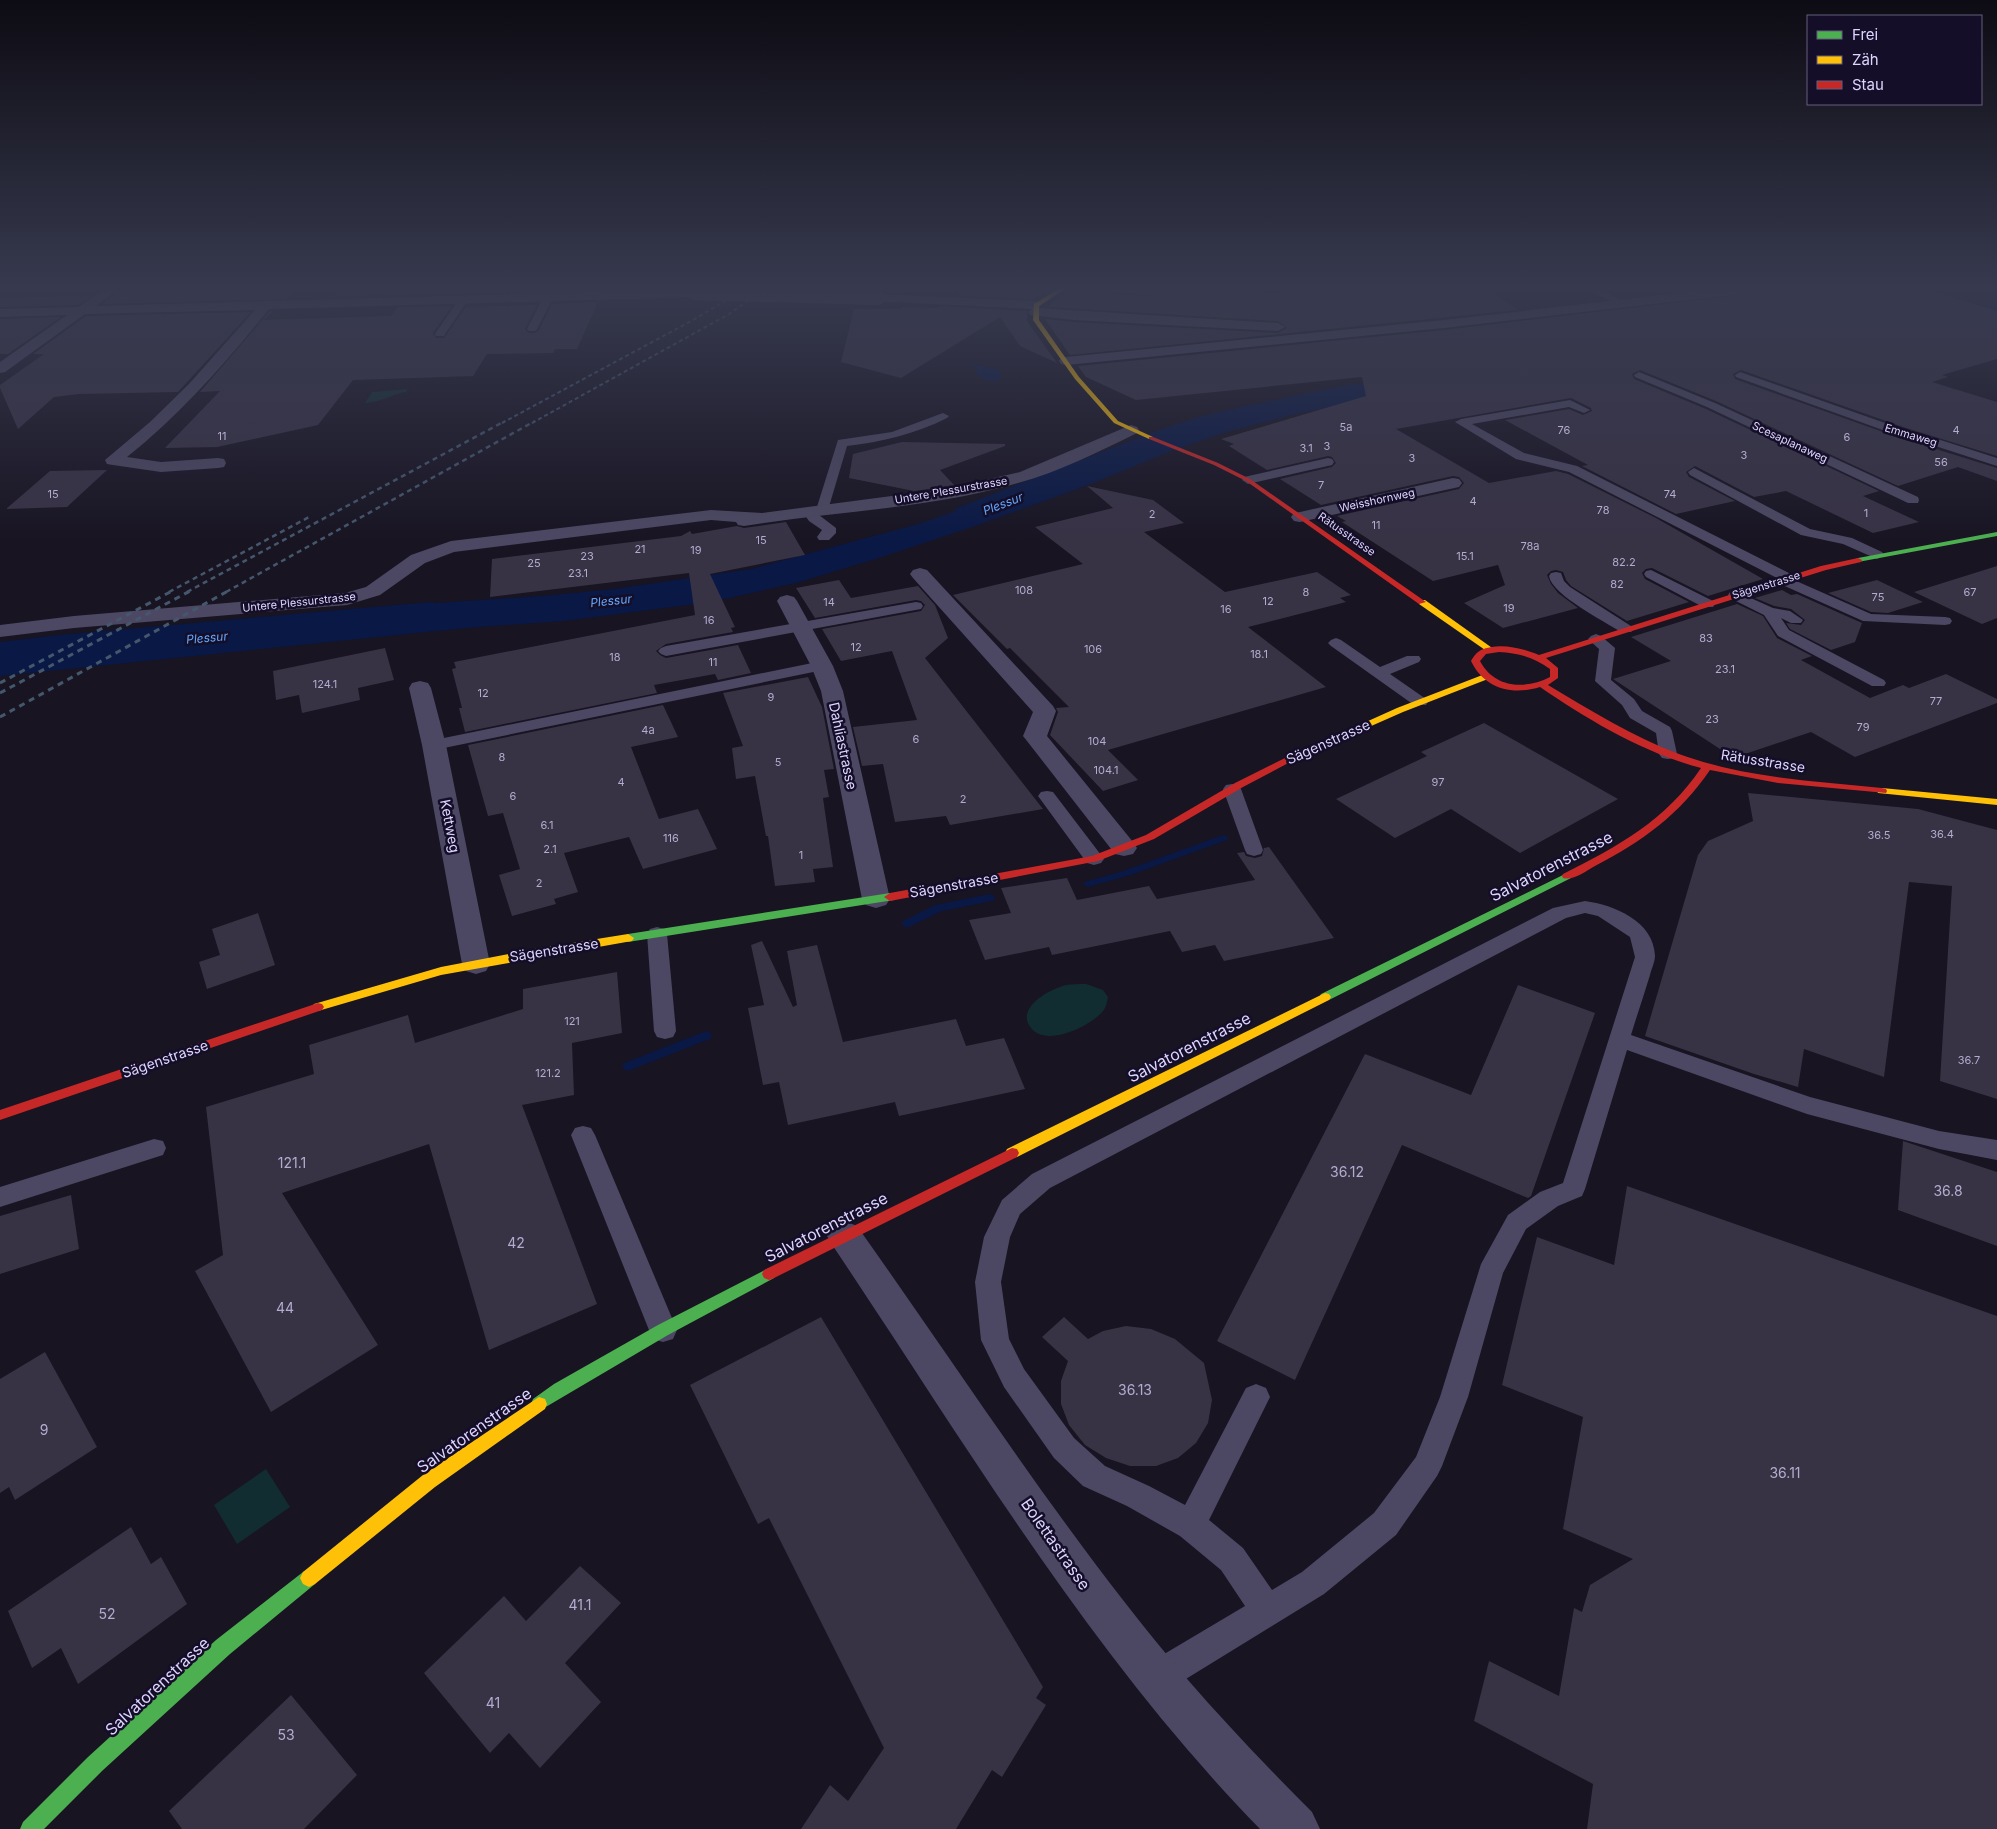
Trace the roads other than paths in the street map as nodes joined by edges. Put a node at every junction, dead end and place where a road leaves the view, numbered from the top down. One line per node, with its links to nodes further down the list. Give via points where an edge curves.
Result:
1 (209, 372): 12 (street, via 140,440 113,460 161,467)
2 (1074, 372): 7 (street, Rätusstrasse, via 1107,413 1119,424)
3 (1639, 375): 16 (lane, Scesaplanaweg, via 1711,405)
4 (1740, 375): 9 (lane, Emmaweg, via 1898,432)
5 (1584, 410): 27 (lane, via 1570,403 1462,422 1520,456 1573,469 1739,549)
6 (943, 416): 17 (lane, via 897,436 842,443)
7 (1136, 432): 14 (street, Rätusstrasse); 17 (street, Untere Plessurstrasse, via 1014,479 960,491)
8 (1980, 444): 9 (lane)
9 (1964, 451): 11 (lane, Emmaweg)
10 (1328, 462): 14 (lane)
11 (1997, 462)
12 (218, 463)
13 (1694, 472): 22 (lane, via 1803,533 1848,541)
14 (1248, 480): 18 (street, Rätusstrasse)
15 (1453, 483): 18 (street, Weisshornweg)
16 (1912, 500)
17 (816, 511): 19 (street, Untere Plessurstrasse); 21 (lane, via 814,518 829,528)
18 (1300, 517): 40 (street, Rätusstrasse)
19 (762, 518): 23 (street, Untere Plessurstrasse); 37 (street, Untere Plessurstrasse, via 710,515 451,546 418,559 373,592 348,598)
20 (1997, 534): 22 (street, Sägenstrasse)
21 (824, 537)
22 (1877, 555): 27 (street, Sägenstrasse)
23 (444, 560)
24 (920, 574): 57 (street, via 1045,711 1035,736)
25 (1651, 574): 30 (lane)
26 (1556, 576): 36 (lane, via 1565,590)
27 (1786, 579): 28 (street, Sägenstrasse); 34 (lane, via 1868,618)
28 (1736, 595): 30 (street, Sägenstrasse); 32 (lane)
29 (787, 601): 35 (street, Dahliastrasse)
30 (1708, 604): 36 (street, Sägenstrasse)
31 (916, 606): 35 (lane)
32 (1770, 612): 33 (lane); 47 (lane, via 1783,632)
33 (1796, 620)
34 (1945, 621)
35 (801, 626): 41 (lane); 44 (street, Dahliastrasse)
36 (1626, 630): 38 (street, Sägenstrasse)
37 (0, 631)
38 (1596, 640): 42 (street, Sägenstrasse); 52 (lane, via 1607,648 1603,681 1628,702 1636,714 1664,730)
39 (1336, 644): 45 (lane)
40 (1491, 650): 42 (street, via 1516,650); 46 (street, via 1483,652 1476,661)
41 (666, 651)
42 (1541, 657): 48 (street, via 1554,668 1555,673 1550,683)
43 (1413, 659): 45 (lane)
44 (822, 666): 51 (lane); 60 (street, Dahliastrasse, via 832,691)
45 (1378, 673): 50 (lane)
46 (1484, 677): 48 (street, via 1513,687); 50 (street, Sägenstrasse)
47 (1878, 683)
48 (1543, 686): 52 (street, Rätusstrasse, via 1627,735)
49 (420, 688): 51 (street, Kettweg)
50 (1420, 702): 54 (street, Sägenstrasse, via 1310,748)
51 (434, 745): 62 (street, Kettweg)
52 (1668, 754): 53 (street, Rätusstrasse)
53 (1707, 767): 56 (street, Rätusstrasse, via 1774,780); 70 (street, Salvatorenstrasse, via 1695,787 1670,814 1614,853)
54 (1232, 789): 57 (street, Sägenstrasse, via 1150,838); 58 (lane)
55 (1047, 796): 59 (lane)
56 (1997, 802)
57 (1124, 848): 59 (street, Sägenstrasse)
58 (1254, 850)
59 (1094, 859): 60 (street, Sägenstrasse)
60 (876, 899): 61 (street, Sägenstrasse)
61 (657, 934): 62 (street, Sägenstrasse); 63 (lane)
62 (476, 964): 65 (street, Sägenstrasse, via 403,980)
63 (665, 1031)
64 (1619, 1039): 68 (lane, via 1807,1105 1939,1140); 73 (lane, via 1645,957 1639,934 1603,910 1585,907 1560,913 1041,1181 1011,1207 997,1237 988,1282 995,1340 1014,1378 1064,1448 1094,1476); 74 (lane, via 1574,1189 1549,1199 1518,1222 1490,1272 1454,1396 1427,1466 1385,1524 1313,1583)
65 (0, 1115)
66 (583, 1135): 71 (lane)
67 (154, 1148): 69 (lane)
68 (1997, 1150)
69 (0, 1198)
70 (845, 1236): 71 (street, Salvatorenstrasse); 75 (street, Bolettastrasse, via 1066,1560)
71 (663, 1330): 76 (street, Salvatorenstrasse, via 560,1389 429,1481 223,1647 95,1764)
72 (1256, 1397): 73 (lane)
73 (1191, 1525): 74 (lane, via 1232,1559)
74 (1268, 1611): 75 (lane)
75 (1156, 1678): 77 (street, Bolettastrasse, via 1252,1788)
76 (30, 1829)
77 (1295, 1829)

